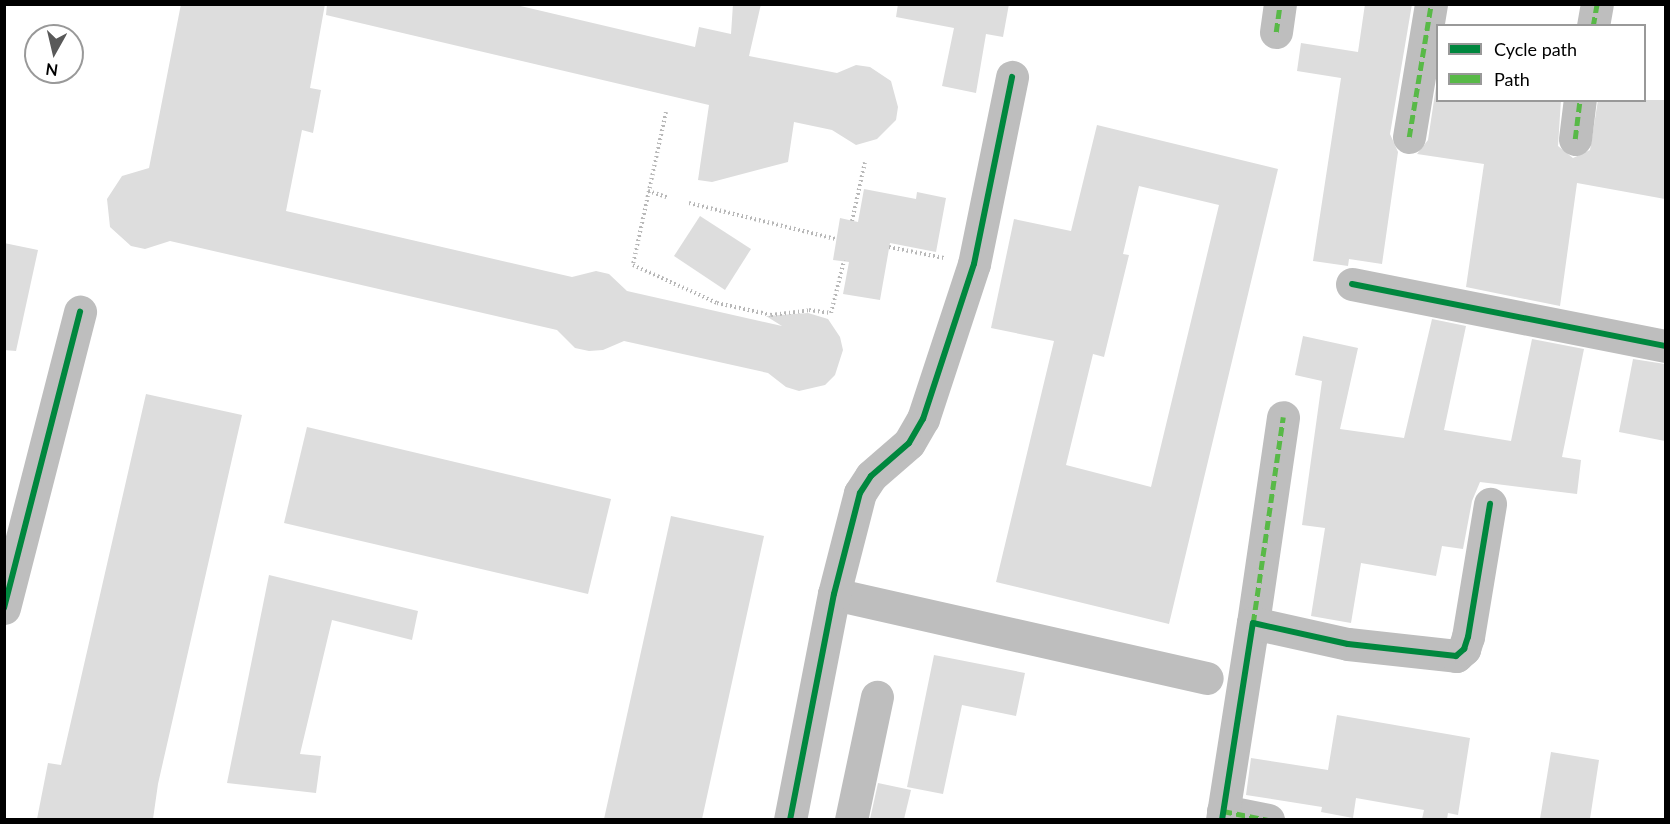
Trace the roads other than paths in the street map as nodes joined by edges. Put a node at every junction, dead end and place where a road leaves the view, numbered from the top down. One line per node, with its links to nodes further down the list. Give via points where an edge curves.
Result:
1 (1431, 4): 6 (street)
2 (1597, 4): 3 (street)
3 (1593, 24)
4 (1012, 77): 13 (street, via 974,264 916,434 871,476 860,493)
5 (1580, 102): 7 (street)
6 (1409, 137)
7 (1575, 139)
8 (1352, 284): 10 (street)
9 (80, 312): 14 (street)
10 (1665, 346)
11 (1283, 417): 15 (street)
12 (1490, 504): 15 (street, via 1468,637 1464,649 1456,656 1348,644)
13 (834, 594): 16 (street); 19 (street)
14 (4, 609)
15 (1253, 623): 18 (street)
16 (1207, 678)
17 (877, 696): 20 (street)
18 (1222, 815): 21 (street)
19 (790, 819)
20 (851, 819)
21 (1268, 819)

